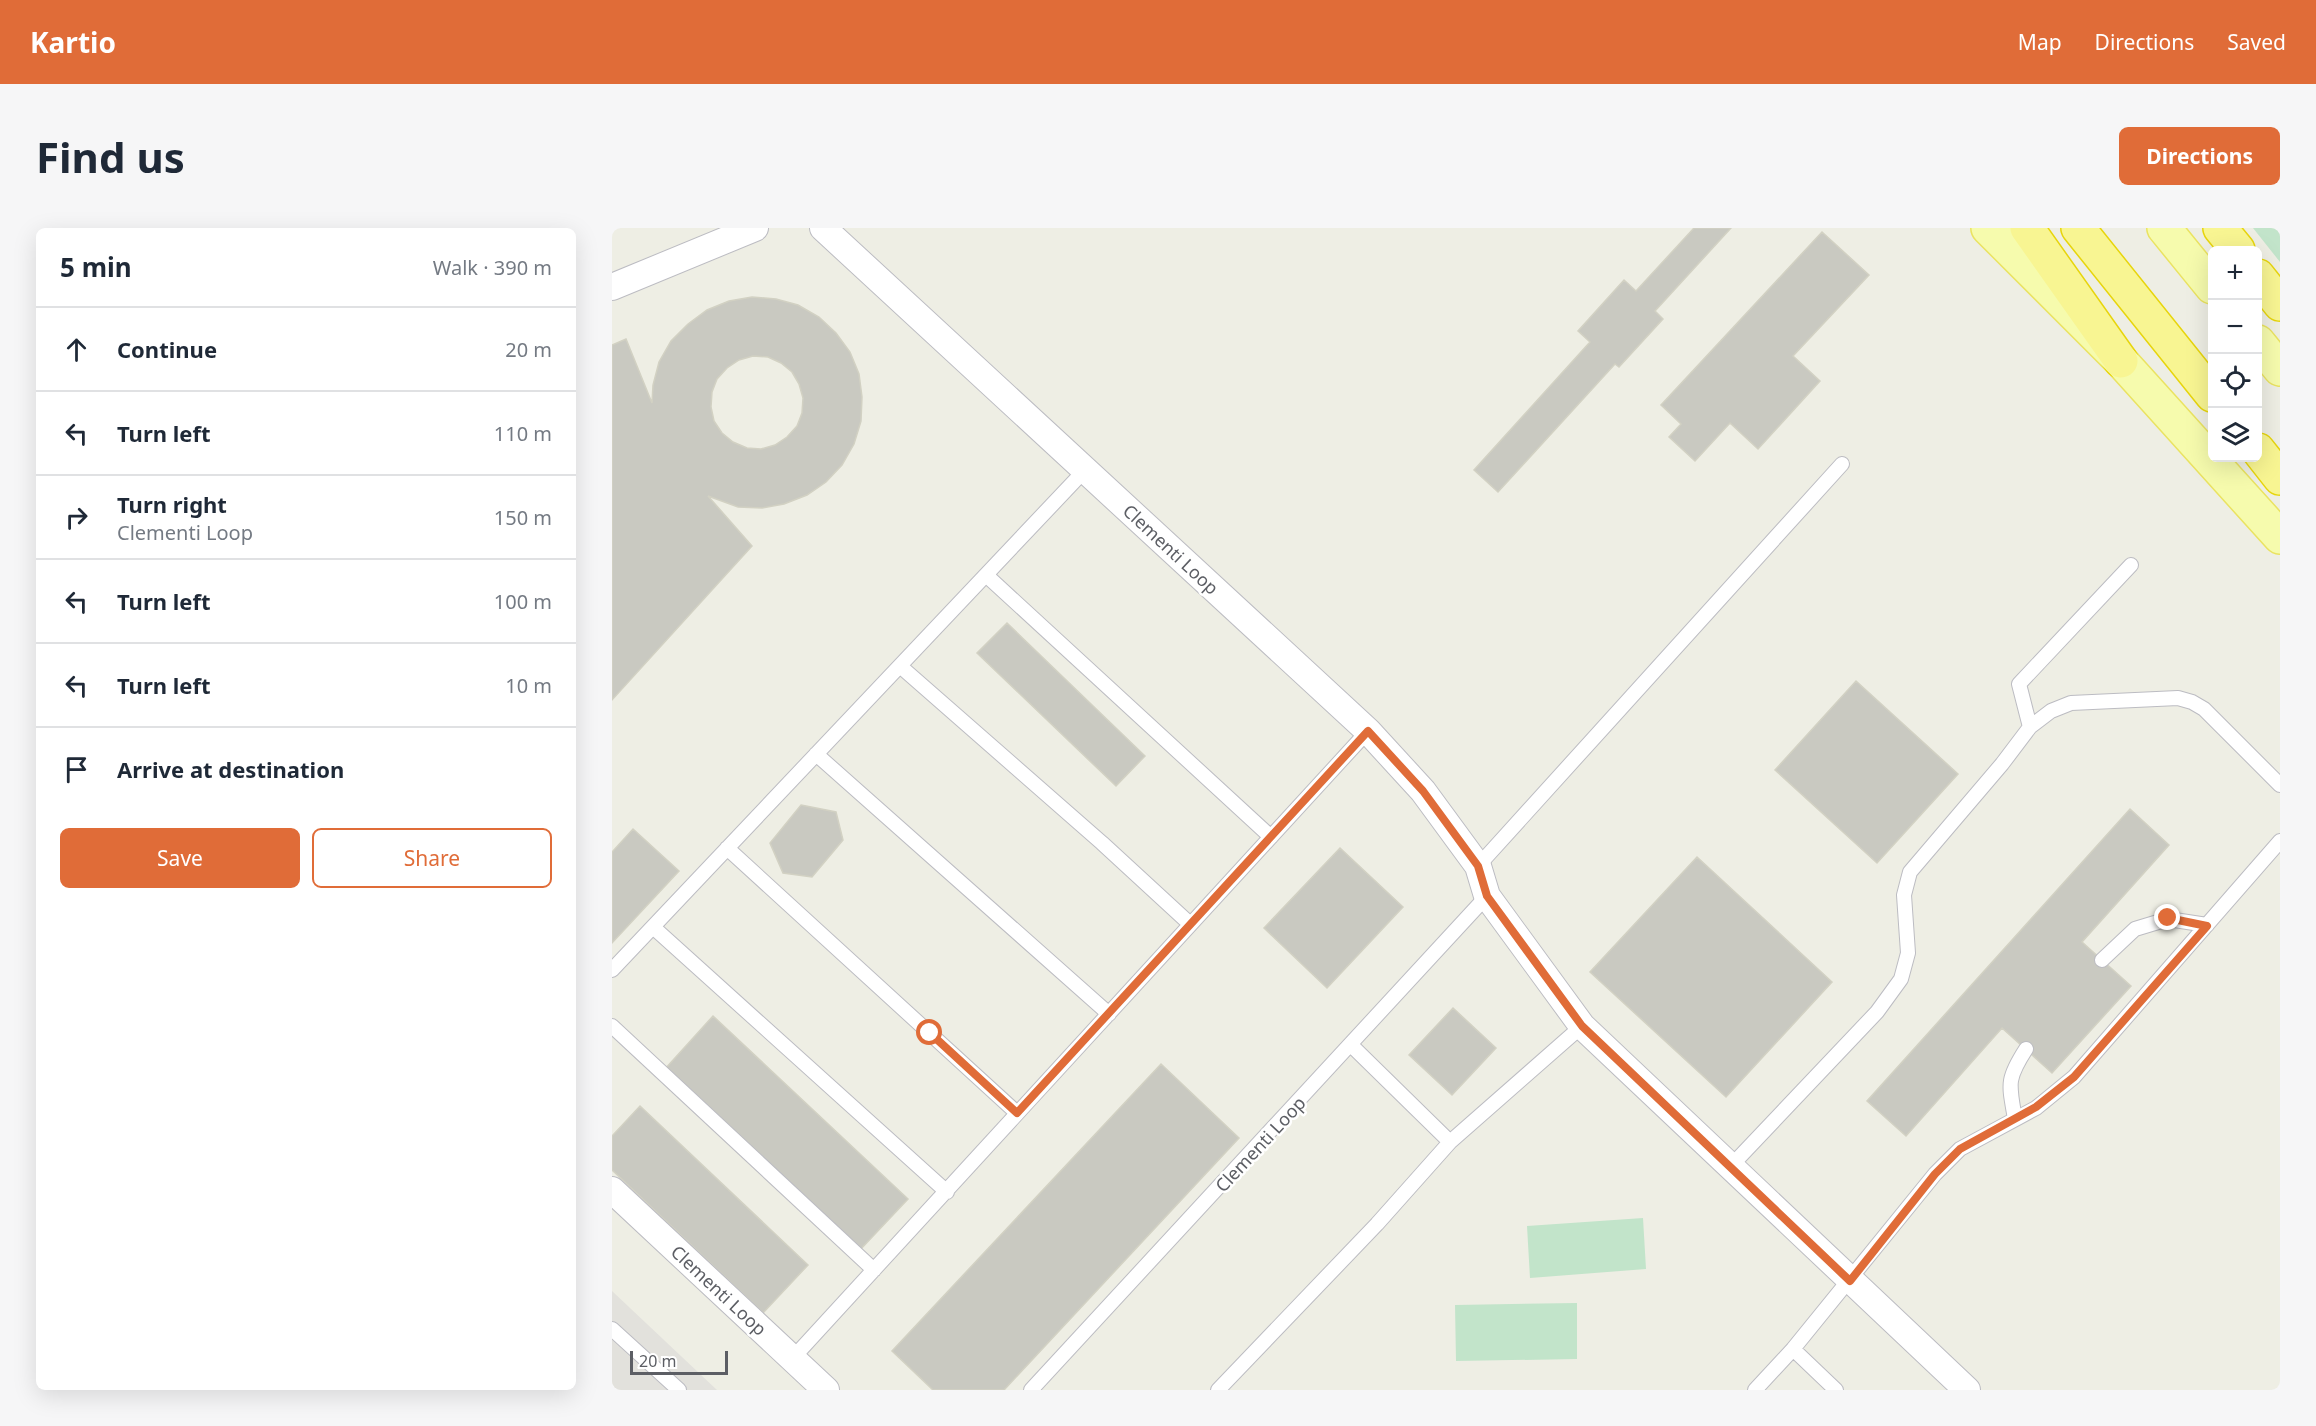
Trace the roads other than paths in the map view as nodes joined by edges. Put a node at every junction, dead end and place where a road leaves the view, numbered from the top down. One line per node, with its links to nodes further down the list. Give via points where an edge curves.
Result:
1 (756, 228): 11 (street)
2 (823, 228): 19 (street, Clementi Loop)
3 (1988, 228): 14 (main road)
4 (2027, 228): 14 (highway)
5 (2078, 228): 16 (highway)
6 (2164, 228): 10 (main road)
7 (2220, 228): 8 (highway)
8 (2235, 246)
9 (2262, 281): 12 (highway)
10 (2208, 282)
11 (612, 287)
12 (2280, 304)
13 (2262, 347): 15 (main road)
14 (2121, 361): 21 (main road)
15 (2280, 369)
16 (2208, 390)
17 (2262, 455): 20 (highway)
18 (1842, 464): 32 (lane)
19 (1085, 470): 23 (lane); 26 (street, Clementi Loop)
20 (2280, 477)
21 (2280, 537)
22 (2131, 565): 25 (lane, via 2019,684)
23 (986, 575): 24 (lane); 29 (lane)
24 (900, 666): 27 (lane); 34 (lane)
25 (2030, 727): 28 (lane, via 2050,711 2071,703 2178,698 2204,710); 47 (lane, via 1910,872 1904,895 1908,952 1901,979 1876,1012)
26 (1368, 731): 29 (lane); 32 (street, Clementi Loop, via 1423,791)
27 (816, 754): 31 (lane); 39 (lane)
28 (2280, 785)
29 (1271, 837): 34 (lane)
30 (2280, 841): 35 (lane)
31 (727, 848): 36 (lane); 44 (lane)
32 (1478, 866): 33 (street, Clementi Loop)
33 (1487, 896): 41 (street, Clementi Loop); 42 (lane, Clementi Loop)
34 (1190, 924): 39 (lane)
35 (2207, 926): 37 (lane, via 2168,918 2135,928); 45 (lane, via 2074,1077)
36 (653, 927): 38 (lane); 49 (lane)
37 (2102, 960)
38 (612, 970)
39 (1109, 1014): 44 (lane)
40 (612, 1026): 50 (lane)
41 (1582, 1026): 46 (lane); 47 (street, Clementi Loop)
42 (1351, 1045): 46 (lane); 57 (lane, Clementi Loop)
43 (2026, 1049): 45 (lane, via 2013,1070 2010,1087)
44 (1017, 1113): 49 (lane)
45 (2015, 1119): 51 (lane, via 1960,1149 1935,1174)
46 (1450, 1142): 58 (lane)
47 (1731, 1166): 51 (street, Clementi Loop)
48 (612, 1190): 54 (street, Clementi Loop)
49 (946, 1192): 50 (lane)
50 (874, 1270): 54 (lane)
51 (1850, 1281): 53 (lane); 61 (street, Clementi Loop)
52 (612, 1329): 55 (lane)
53 (1793, 1349): 59 (lane); 60 (lane)
54 (792, 1359): 56 (street, Clementi Loop)
55 (679, 1390)
56 (826, 1390)
57 (1031, 1390)
58 (1218, 1390)
59 (1755, 1390)
60 (1836, 1390)
61 (1967, 1390)

